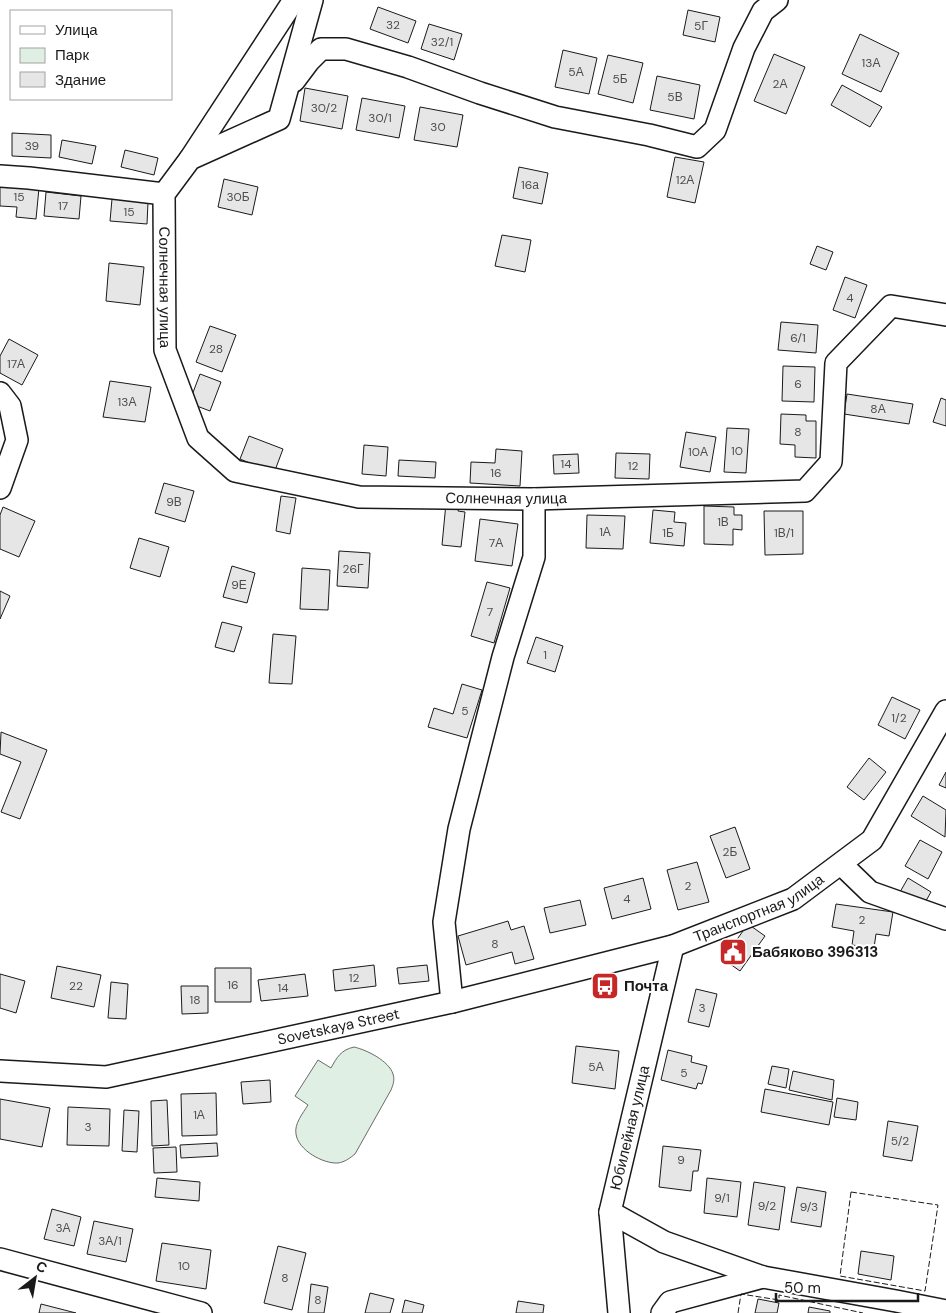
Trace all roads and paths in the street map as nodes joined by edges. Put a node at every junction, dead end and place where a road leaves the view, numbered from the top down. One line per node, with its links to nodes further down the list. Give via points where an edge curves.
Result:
1 (294, 0): 5 (street)
2 (312, 0): 4 (street)
3 (777, 0): 4 (street, via 763,11 744,48 715,130 697,147 555,117 346,49 321,49)
4 (288, 89): 5 (street, via 279,119)
5 (190, 159): 7 (street)
6 (0, 176): 7 (street)
7 (164, 194): 11 (street, Солнечная улица, via 165,350 198,438 235,472 359,497)
8 (946, 315): 11 (street, Солнечная улица, via 891,306 836,363 831,462 805,492)
9 (0, 393): 10 (street, via 10,406 18,440)
10 (0, 488)
11 (534, 499): 16 (street, via 534,557 503,657 459,829 444,922)
12 (946, 711): 13 (street, Транспортная улица, via 872,840)
13 (841, 864): 14 (street, Транспортная улица, via 870,892); 15 (street, Транспортная улица, via 794,899)
14 (946, 919)
15 (673, 946): 16 (street, Sovetskaya Street); 18 (street, Юбилейная улица)
16 (452, 1002): 17 (street, Sovetskaya Street, via 106,1076)
17 (0, 1071)
18 (610, 1212): 20 (street, via 664,1242); 23 (street, Юбилейная улица)
19 (0, 1259): 22 (street)
20 (763, 1277): 21 (street); 24 (street, via 670,1302)
21 (946, 1311)
22 (201, 1313)
23 (619, 1313)
24 (662, 1313)

